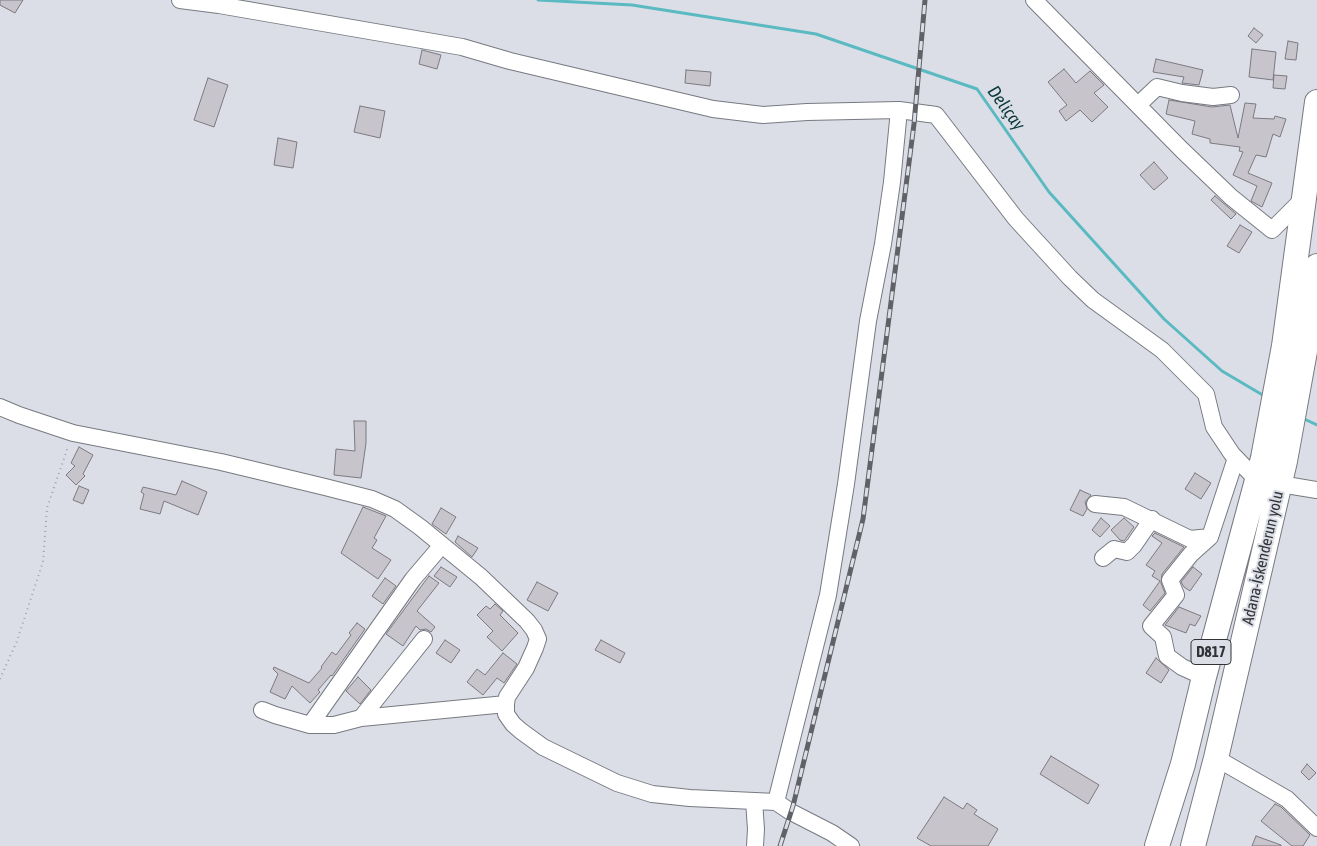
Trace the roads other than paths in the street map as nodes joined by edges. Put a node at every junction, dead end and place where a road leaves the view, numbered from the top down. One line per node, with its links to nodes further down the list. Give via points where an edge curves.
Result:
1 (180, 0): 6 (street, via 462,47 713,109 763,115)
2 (1034, 0): 5 (street)
3 (1231, 95): 5 (street, via 1213,97 1157,87)
4 (1317, 102): 7 (highway, D817)
5 (1138, 106): 7 (street, via 1231,197 1272,230)
6 (899, 110): 11 (street, via 936,115 1016,219 1070,278 1094,300 1162,350 1186,373 1206,394 1214,427); 28 (street, via 886,226 868,322 828,596)
7 (1303, 199): 9 (highway, D817)
8 (1317, 266): 9 (highway, Adana-İskenderun yolu / D817)
9 (1295, 349): 12 (highway, Adana-İskenderun yolu / D817)
10 (0, 407): 18 (street, via 73,433 221,462 372,499 396,509)
11 (1236, 458): 12 (street); 17 (street)
12 (1268, 467): 13 (highway, Adana-İskenderun yolu / D817); 21 (highway, Adana-İskenderun yolu / D817)
13 (1280, 484): 14 (street); 26 (highway, Adana-İskenderun yolu / D817)
14 (1317, 490)
15 (1095, 504): 16 (street, via 1124,507)
16 (1152, 519): 17 (street, via 1190,539); 19 (street, via 1127,552 1114,549)
17 (1210, 537): 21 (street, via 1170,580 1176,595 1152,626 1163,637 1167,656)
18 (442, 545): 22 (street, via 527,621 538,639); 25 (street, via 413,579)
19 (1103, 558)
20 (424, 639): 24 (street)
21 (1204, 677): 32 (highway, Adana-İskenderun yolu / D817, via 1183,764)
22 (506, 704): 24 (street); 27 (street, via 506,714 513,724 543,747 617,782 652,794)
23 (262, 710): 25 (street)
24 (362, 718): 25 (street, via 334,725)
25 (310, 724)
26 (1216, 758): 29 (street, via 1287,799); 33 (highway, Adana-İskenderun yolu / D817)
27 (754, 801): 28 (street); 30 (street)
28 (776, 802): 31 (street)
29 (1317, 828)
30 (755, 846)
31 (851, 846)
32 (1157, 846)
33 (1193, 846)

